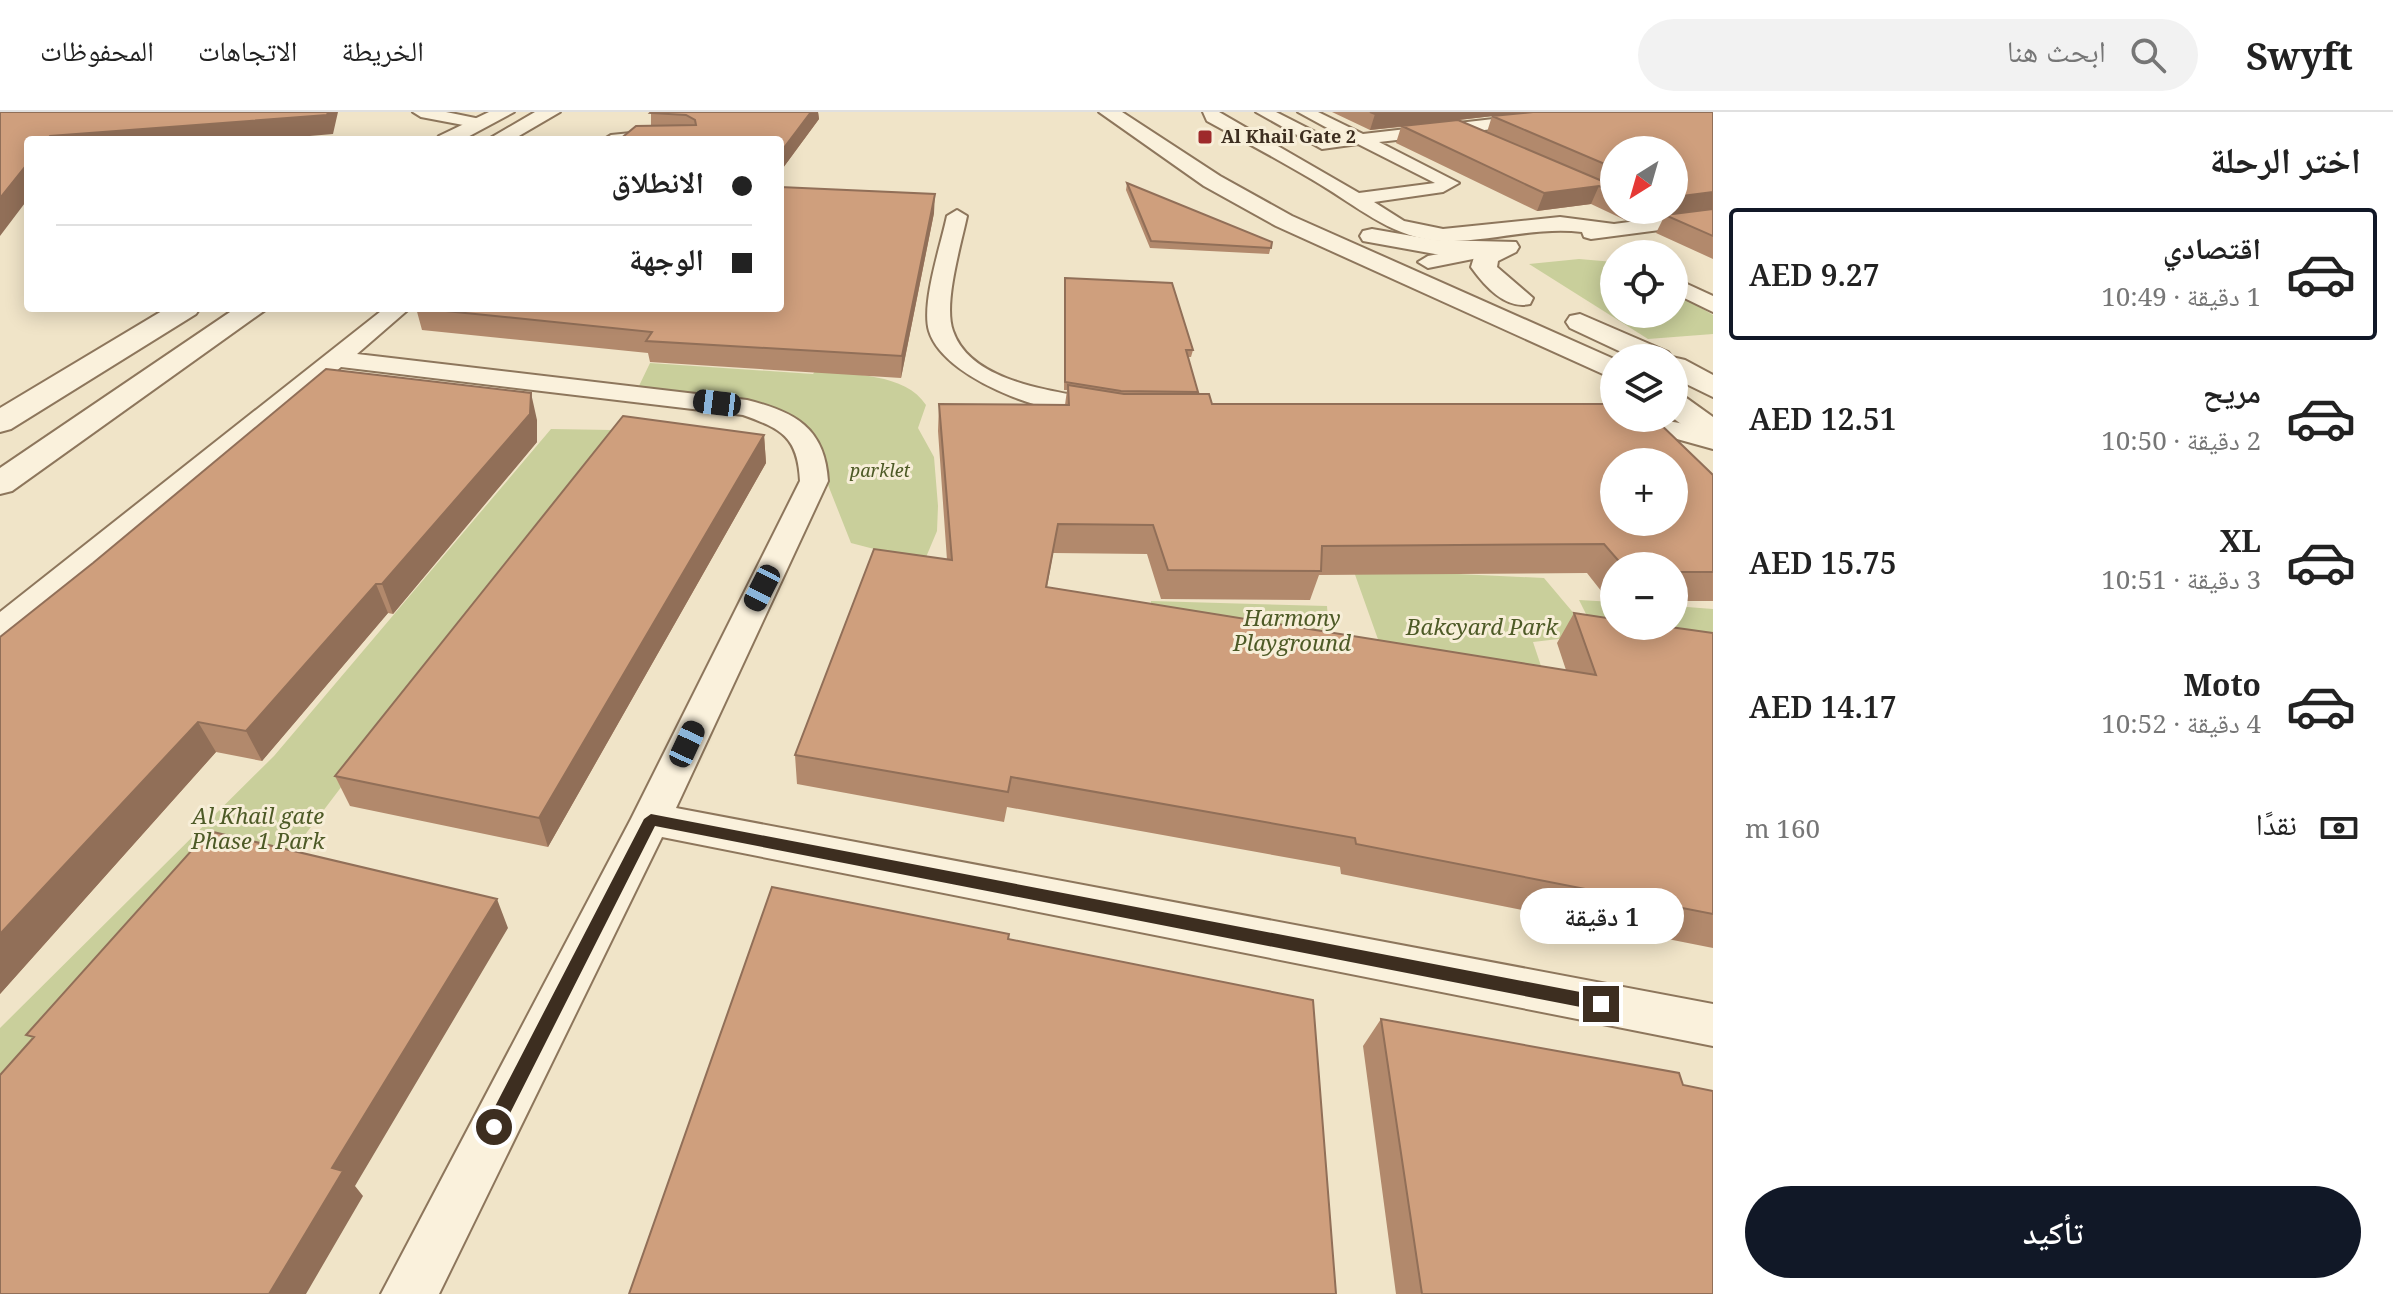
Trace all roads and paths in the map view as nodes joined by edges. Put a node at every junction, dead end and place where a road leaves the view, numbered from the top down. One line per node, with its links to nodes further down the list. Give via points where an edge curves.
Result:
1 (421, 112): 10 (street)
2 (504, 112): 10 (street)
3 (550, 112): 13 (street)
4 (1109, 112): 31 (street, via 1256,207)
5 (1211, 112): 20 (street, via 1213,118)
6 (1264, 112): 15 (street)
7 (1306, 112): 14 (street)
8 (1419, 112): 11 (street)
9 (1597, 112): 11 (street)
10 (479, 123): 12 (street)
11 (1453, 127): 14 (street); 16 (street)
12 (455, 136)
13 (505, 136)
14 (1361, 139): 15 (street); 19 (street, via 1450,183)
15 (1325, 143): 17 (street)
16 (1494, 146)
17 (1352, 157)
18 (1392, 177): 19 (street)
19 (1419, 191): 20 (street)
20 (1356, 199): 26 (street, via 1397,225 1423,233 1560,223)
21 (1317, 209): 28 (street)
22 (957, 216): 44 (street, via 940,323 951,348 981,373 1032,395)
23 (1688, 217): 24 (street)
24 (1713, 217)
25 (1627, 224): 26 (street)
26 (1614, 230): 27 (street)
27 (1584, 234): 29 (street); 30 (street)
28 (1372, 236): 30 (street, via 1435,247); 32 (street)
29 (1600, 243)
30 (1507, 247): 32 (street); 34 (street, via 1486,257 1484,267)
31 (1351, 253): 32 (street); 41 (street)
32 (1428, 262): 34 (street)
33 (1688, 292): 35 (street)
34 (1520, 298): 39 (street)
35 (1713, 305)
36 (179, 312): 46 (street)
37 (248, 312): 50 (street)
38 (394, 312): 40 (street)
39 (1626, 344)
40 (338, 359): 51 (street); 52 (street, via 747,408 774,416 810,444 814,481)
41 (1600, 364)
42 (1688, 374): 43 (street)
43 (1713, 388)
44 (1133, 410)
45 (1688, 414): 48 (street)
46 (0, 422)
47 (1688, 432): 49 (street)
48 (1713, 432)
49 (1713, 441)
50 (0, 484)
51 (0, 629)
52 (651, 819): 53 (street); 54 (street)
53 (1713, 1025)
54 (409, 1294)

